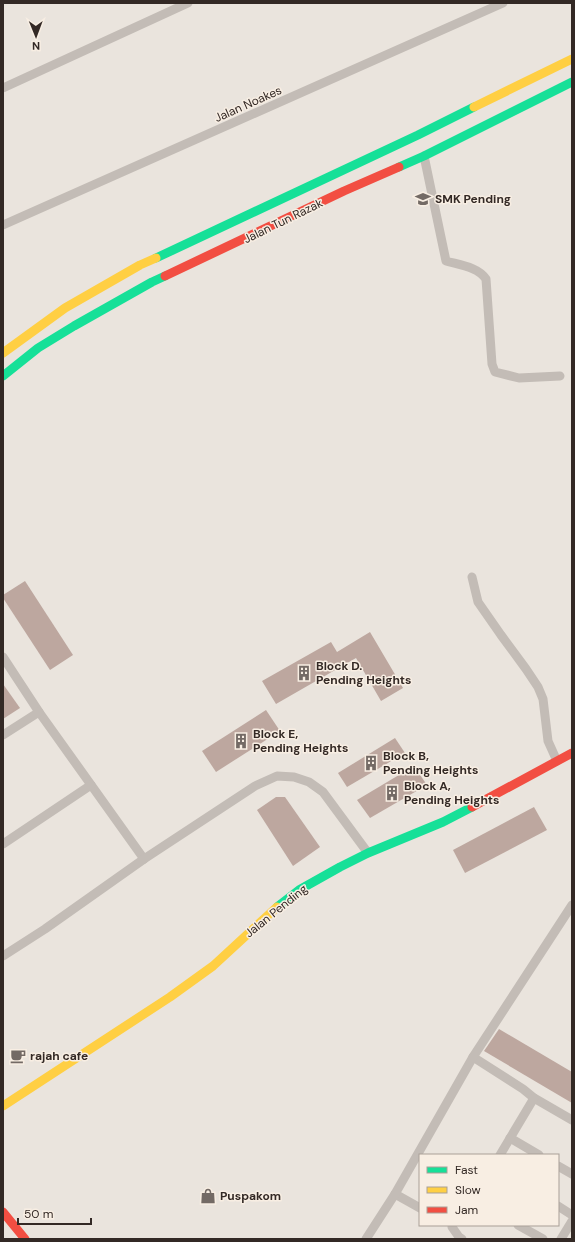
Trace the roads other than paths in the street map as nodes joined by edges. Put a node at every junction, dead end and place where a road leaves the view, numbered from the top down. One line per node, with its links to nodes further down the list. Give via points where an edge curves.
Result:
1 (188, 3): 5 (street)
2 (503, 3): 7 (street, Jalan Noakes)
3 (572, 59): 8 (main road, Jalan Tun Razak, via 418,135 140,265 65,308)
4 (572, 82): 6 (main road, Jalan Tun Razak)
5 (3, 88)
6 (424, 156): 9 (main road, Jalan Tun Razak, via 152,282 38,348); 10 (street, via 446,261 476,270 486,279 492,364 495,372 519,378)
7 (3, 225)
8 (3, 353)
9 (3, 376)
10 (560, 376)
11 (472, 577): 16 (street, via 478,602 538,687 543,699 548,741)
12 (3, 657): 13 (street)
13 (39, 712): 14 (street); 17 (street)
14 (3, 736)
15 (572, 753): 16 (main road, Jalan Pending)
16 (557, 761): 19 (main road, Jalan Pending, via 443,822)
17 (91, 785): 18 (street); 20 (street)
18 (3, 844)
19 (368, 853): 20 (street, via 323,792 309,782 294,777 277,776 255,786); 25 (main road, Jalan Pending, via 299,890 213,966)
20 (144, 859): 22 (street)
21 (572, 906): 23 (street)
22 (3, 956)
23 (473, 1057): 24 (street); 32 (street)
24 (534, 1098): 26 (street); 27 (street)
25 (3, 1106)
26 (572, 1120)
27 (510, 1138): 28 (street); 29 (street)
28 (501, 1154)
29 (537, 1154)
30 (559, 1167): 31 (street)
31 (572, 1174)
32 (395, 1194): 33 (street); 41 (street)
33 (419, 1207)
34 (559, 1207): 36 (street)
35 (3, 1212): 40 (main road)
36 (572, 1215)
37 (572, 1221): 44 (street)
38 (451, 1226): 42 (street)
39 (520, 1226): 43 (street)
40 (24, 1239)
41 (366, 1239)
42 (462, 1239)
43 (543, 1239)
44 (561, 1239)

